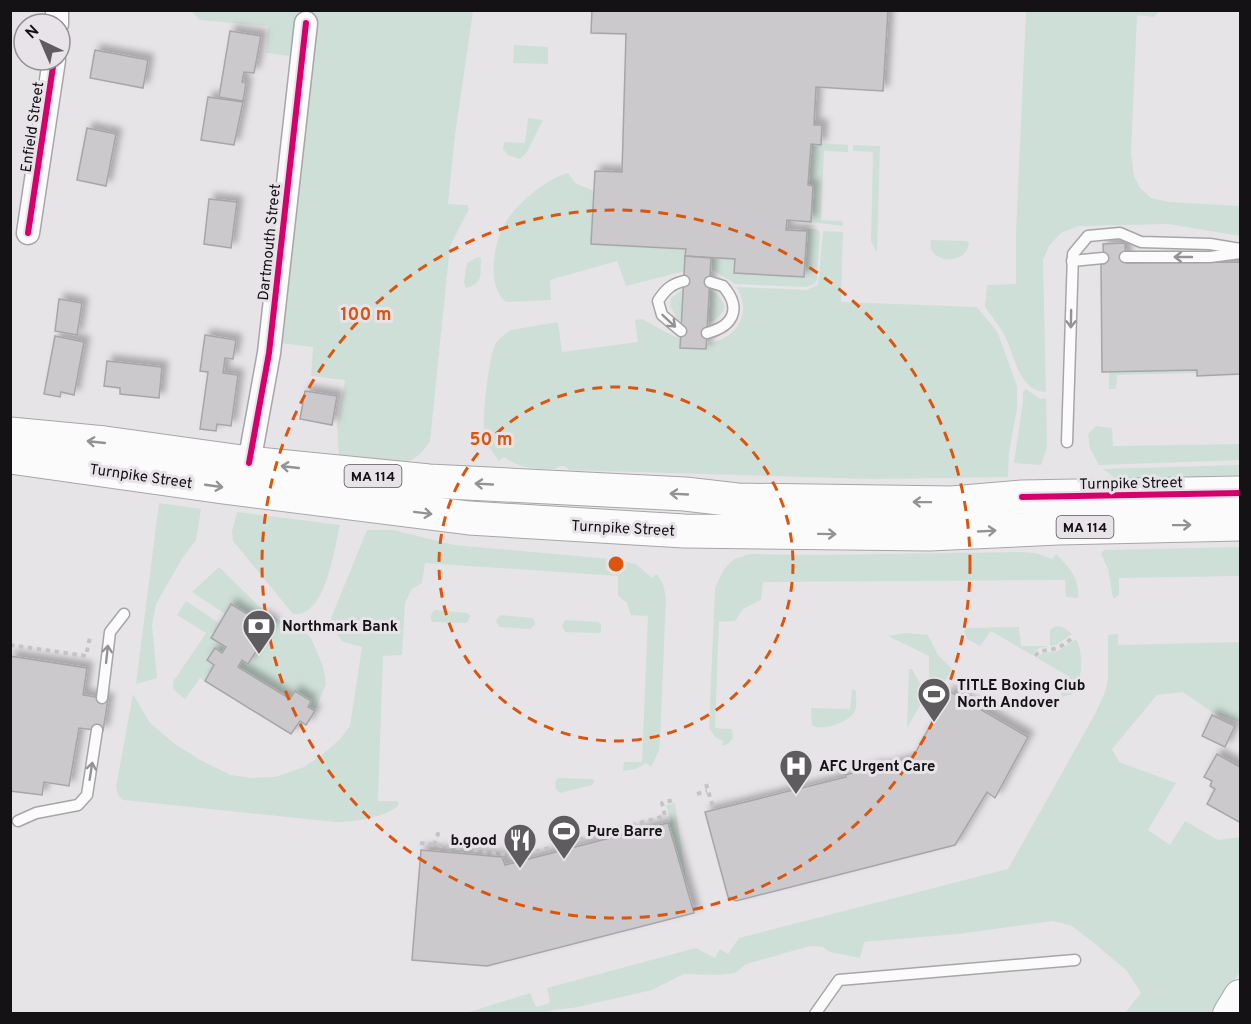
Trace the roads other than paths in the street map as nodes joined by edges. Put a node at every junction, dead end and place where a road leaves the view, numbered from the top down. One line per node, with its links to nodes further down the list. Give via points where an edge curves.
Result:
1 (306, 23): 15 (street, Dartmouth Street, via 269,353)
2 (52, 72): 3 (street, Enfield Street)
3 (28, 233)
4 (1240, 251): 5 (lane, one-way to 5, via 1210,257); 7 (lane, via 1210,244 1141,242 1120,233 1088,236)
5 (1125, 257)
6 (1103, 258): 7 (lane)
7 (1072, 261): 13 (lane, one-way to 13)
8 (684, 281): 10 (lane, one-way to 10, via 674,283 658,301 662,315)
9 (710, 282): 11 (lane, via 723,286 734,308 728,323)
10 (681, 331)
11 (707, 333)
12 (10, 434): 15 (highway, Turnpike Street / MA 114, one-way to 12)
13 (1067, 442)
14 (10, 457): 17 (highway, Turnpike Street / MA 114, one-way to 17, via 469,518 684,531 929,534)
15 (249, 463): 16 (highway, Turnpike Street / MA 114, one-way to 15, via 1022,497 952,503 737,500 429,482)
16 (1240, 493)
17 (1240, 524)
18 (124, 614): 19 (lane, one-way to 18, via 110,632)
19 (102, 698)
20 (97, 730): 21 (lane, one-way to 20, via 36,813 78,805 87,795)
21 (18, 821)
22 (1075, 960): 24 (lane, via 839,980)
23 (1240, 996): 25 (main road)
24 (815, 1014)
25 (1229, 1014)

